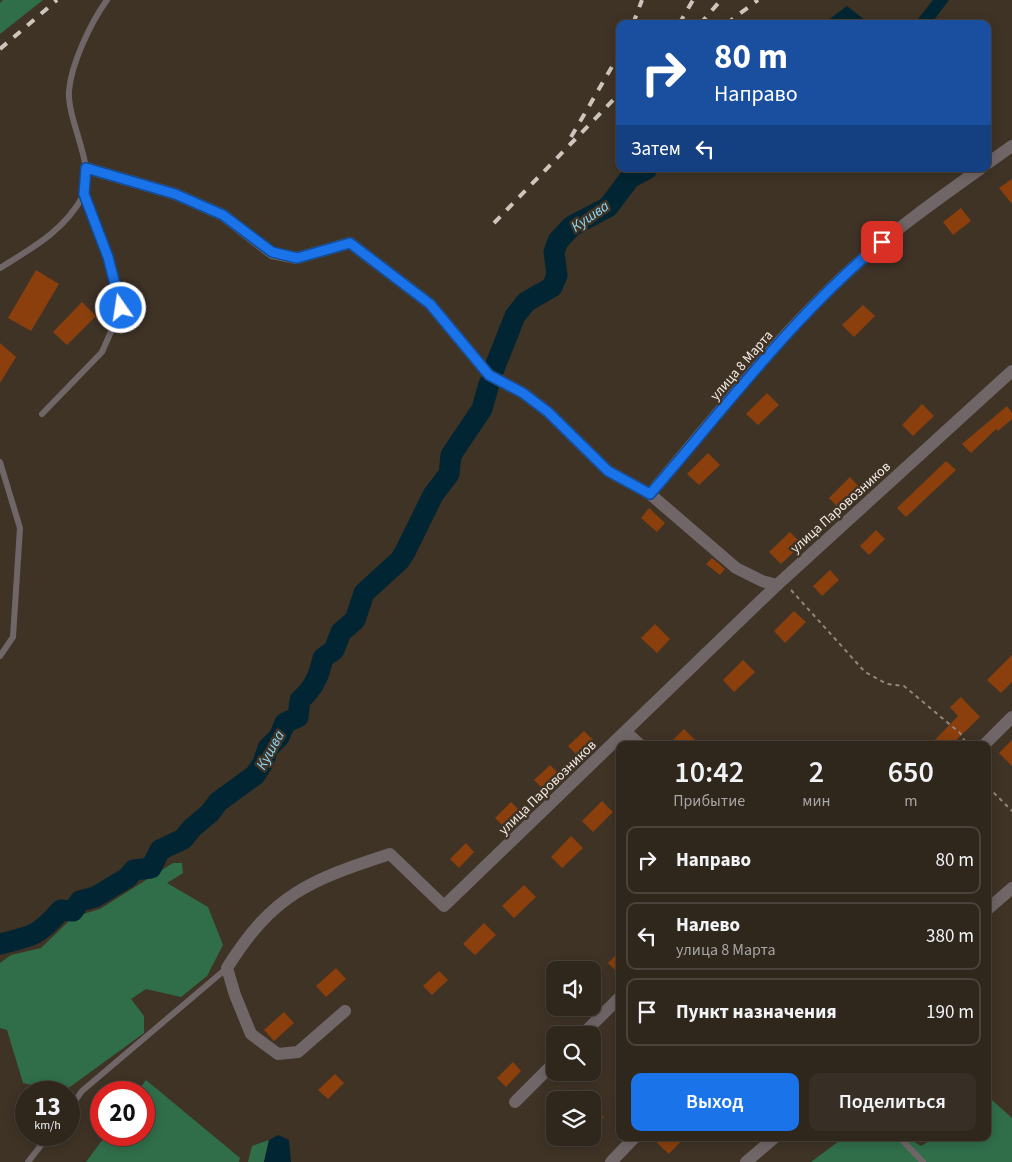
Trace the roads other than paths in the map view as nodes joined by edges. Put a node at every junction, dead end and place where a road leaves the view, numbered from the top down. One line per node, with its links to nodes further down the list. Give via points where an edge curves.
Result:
1 (107, 0): 4 (lane, via 87,32 69,91)
2 (1012, 146): 3 (street)
3 (991, 161)
4 (86, 168): 6 (lane); 11 (street, via 175,194 223,215 272,252 297,258 350,243 430,304 489,375 523,393 548,412 608,471)
5 (976, 172): 11 (street, улица 8 Марта, via 917,213 848,272 792,328)
6 (84, 194): 7 (lane, via 63,224 50,236); 9 (lane, via 108,257 121,308 102,352)
7 (0, 268)
8 (1012, 371): 12 (street, улица Паровозников)
9 (42, 414)
10 (0, 462): 13 (lane, via 20,528 13,637)
11 (650, 494): 12 (street, via 736,568 762,581)
12 (780, 583): 15 (street, улица Паровозников)
13 (0, 656)
14 (1012, 717): 18 (street)
15 (626, 732): 16 (street, улица Паровозников); 17 (street)
16 (617, 741)
17 (636, 741)
18 (988, 741)
19 (616, 742): 22 (street, улица Паровозников, via 444,906 390,854 329,874 298,891 265,916)
20 (1012, 888): 21 (street)
21 (991, 906)
22 (228, 968): 24 (street, via 251,1034 278,1054 298,1052); 27 (lane)
23 (616, 1001): 25 (street)
24 (345, 1011)
25 (591, 1026)
26 (546, 1071): 28 (street)
27 (80, 1094)
28 (515, 1102)
29 (631, 1141): 34 (street)
30 (770, 1141): 35 (street)
31 (903, 1141): 36 (lane)
32 (40, 1146): 33 (lane)
33 (28, 1162)
34 (612, 1162)
35 (746, 1162)
36 (923, 1162)

